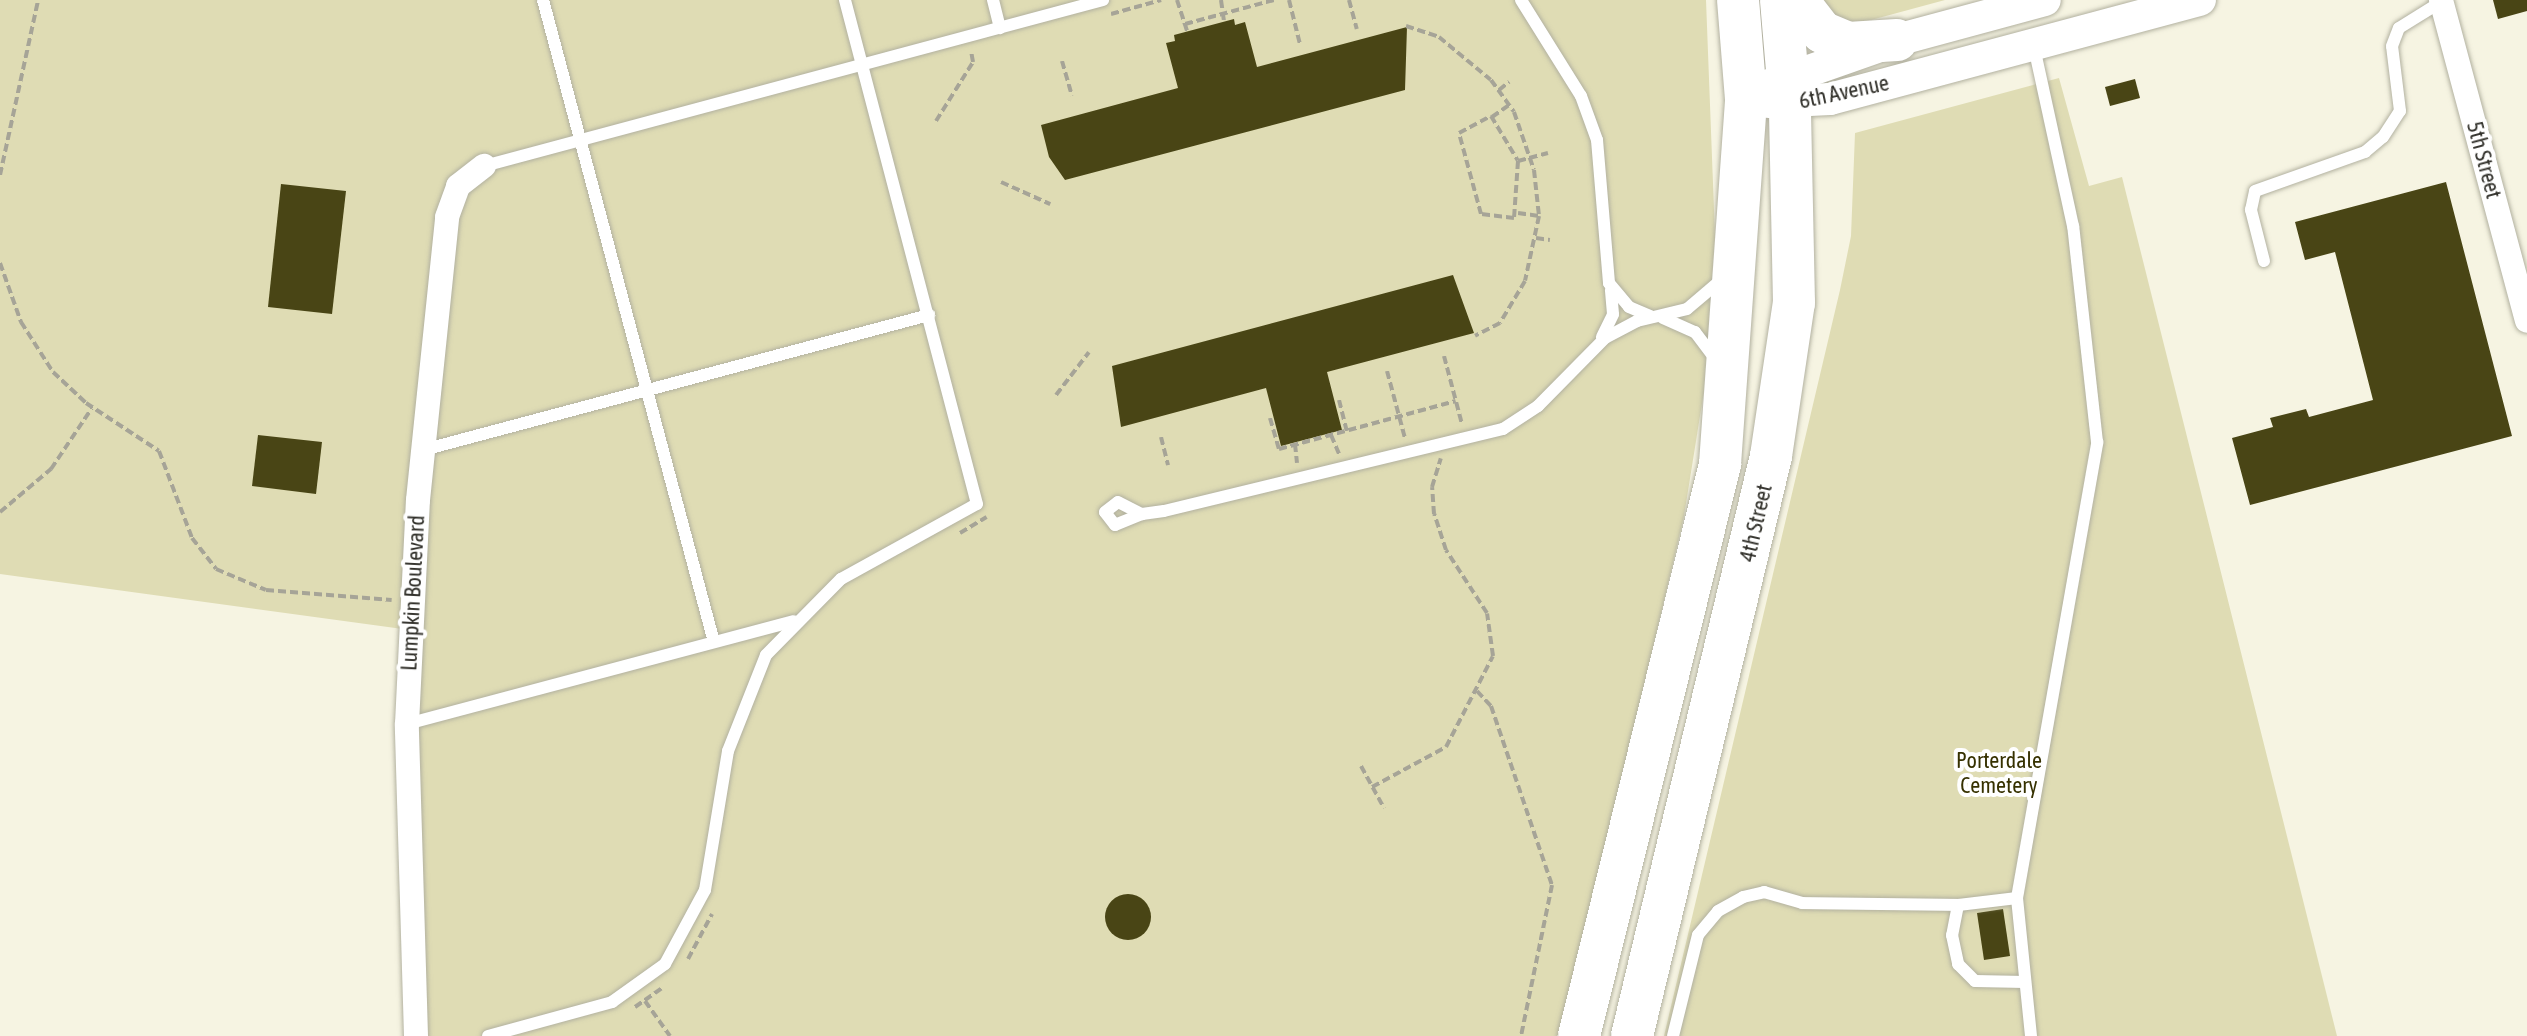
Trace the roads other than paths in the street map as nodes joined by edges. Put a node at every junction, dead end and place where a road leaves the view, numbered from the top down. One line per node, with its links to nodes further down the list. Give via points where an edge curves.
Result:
1 (543, 0): 18 (lane)
2 (845, 0): 15 (lane)
3 (993, 0): 12 (lane)
4 (1103, 0): 12 (lane)
5 (1521, 0): 22 (lane, via 1575,86 1597,140)
6 (1738, 0): 17 (highway)
7 (1781, 0): 16 (highway, 4th Street)
8 (1797, 0): 13 (highway, via 1822,32 1835,38)
9 (2045, 0): 13 (main road, 6th Avenue)
10 (2200, 0): 14 (main road, 6th Avenue)
11 (2441, 1): 21 (lane, via 2399,28 2392,46 2400,111 2383,137 2365,152 2255,191 2251,210); 25 (street, 5th Street)
12 (1000, 28): 15 (lane)
13 (1897, 40): 16 (main road, 6th Avenue)
14 (2034, 44): 16 (main road, 6th Avenue); 34 (lane, via 2073,226 2097,442)
15 (862, 64): 18 (lane); 23 (lane)
16 (1789, 90): 17 (main road, 6th Avenue); 40 (highway, 4th Street, via 1794,303 1771,456)
17 (1746, 99): 20 (highway)
18 (580, 139): 19 (lane); 27 (lane)
19 (484, 166): 29 (street, Lumpkin Boulevard, via 458,186 447,217)
20 (1738, 250): 24 (lane, via 1707,296); 28 (highway)
21 (2264, 261)
22 (1609, 283): 24 (lane, via 1629,307); 26 (lane, via 1613,314)
23 (929, 315): 27 (lane); 31 (lane, via 977,504 871,559)
24 (1655, 316): 26 (lane); 28 (lane, via 1703,339)
25 (2527, 321)
26 (1597, 344): 30 (lane, via 1538,406 1503,429 1410,456)
27 (647, 391): 29 (lane); 32 (lane)
28 (1726, 395): 39 (highway, via 1720,464)
29 (423, 450): 33 (street, Lumpkin Boulevard)
30 (1142, 514)
31 (794, 621): 32 (lane); 38 (lane, via 766,655 744,699 728,751 705,890 677,948 654,975 622,997)
32 (714, 642): 33 (lane)
33 (407, 724): 37 (street, Lumpkin Boulevard)
34 (2017, 898): 35 (lane); 36 (lane)
35 (1958, 905): 36 (lane, via 1952,935 1958,964 1975,981); 41 (lane, via 1802,903 1764,892 1743,897 1718,911 1698,935)
36 (2025, 982): 42 (lane)
37 (416, 1036)
38 (488, 1036)
39 (1579, 1036)
40 (1632, 1036)
41 (1673, 1036)
42 (2031, 1036)

